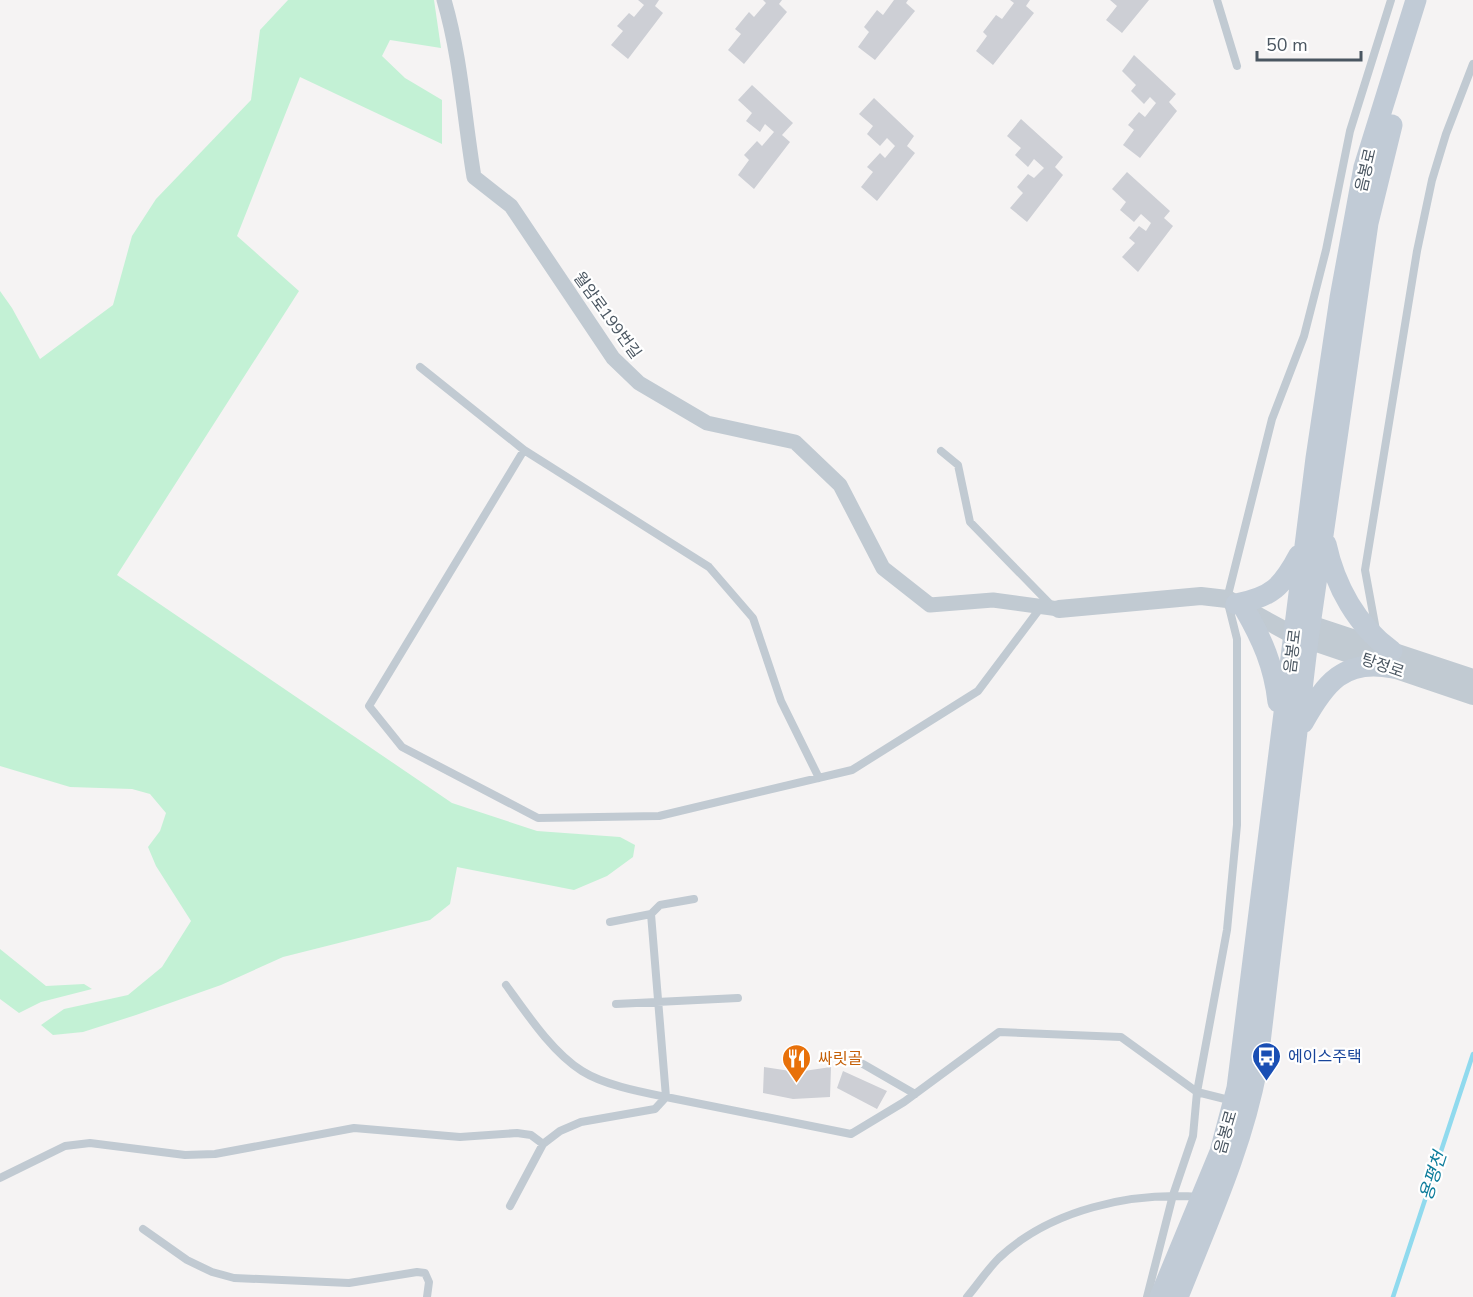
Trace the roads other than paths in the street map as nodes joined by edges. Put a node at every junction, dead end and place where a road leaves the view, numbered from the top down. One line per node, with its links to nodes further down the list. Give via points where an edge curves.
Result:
1 (444, 0): 13 (street, 월암로199번길, via 457,44 474,177 511,206 613,358 639,383 706,423 795,442 840,485 883,568 930,605 993,600)
2 (1217, 0): 7 (lane)
3 (1391, 0): 12 (lane, via 1350,131 1324,261 1304,336 1272,419)
4 (1416, 0): 11 (main road, 음봉로, via 1364,166 1340,298)
5 (1430, 0): 11 (main road, 음봉로, via 1384,149 1368,224)
6 (1473, 64): 15 (lane, via 1435,171 1417,250 1365,570)
7 (1237, 66)
8 (420, 367): 9 (lane)
9 (524, 450): 19 (lane, via 709,567 753,618 781,701); 19 (lane, via 369,706 402,747 538,818 658,816)
10 (941, 451): 13 (lane, via 958,465 970,522)
11 (1315, 540): 12 (main road, via 1277,588); 14 (main road, 음봉로); 15 (main road, via 1347,601)
12 (1240, 606): 13 (street, 탕정로, via 1201,596); 14 (street, 탕정로); 18 (main road, via 1268,652); 28 (lane, via 1237,825 1227,930)
13 (1051, 608): 19 (lane, via 978,691 852,770)
14 (1302, 629): 15 (street, 탕정로); 18 (main road, 음봉로)
15 (1388, 653): 16 (street, 탕정로); 17 (street, 탕정로); 18 (main road, via 1373,664 1337,676)
16 (1473, 678)
17 (1473, 696)
18 (1290, 733): 31 (main road, 음봉로); 42 (main road, 음봉로, via 1257,1068 1248,1114 1235,1157)
19 (819, 778)
20 (694, 899): 21 (lane, via 660,905)
21 (651, 914): 22 (lane); 25 (lane)
22 (610, 922)
23 (506, 986): 30 (lane, via 538,1030 583,1071)
24 (738, 998): 25 (lane)
25 (658, 1003): 26 (lane); 30 (lane)
26 (616, 1004)
27 (862, 1064): 29 (lane)
28 (1197, 1092): 29 (lane, via 1121,1037 999,1032); 31 (lane); 34 (lane, via 1193,1136)
29 (915, 1094): 30 (lane, via 851,1134)
30 (666, 1097): 32 (lane, via 655,1109 581,1122)
31 (1234, 1102): 35 (main road, 음봉로)
32 (543, 1144): 33 (lane, via 531,1135 460,1137 354,1128 215,1154 185,1155 90,1143 65,1146); 36 (lane)
33 (0, 1178)
34 (1173, 1195): 35 (lane); 39 (lane, via 1066,1215 999,1258); 40 (lane)
35 (1202, 1197): 41 (main road, 음봉로)
36 (510, 1206)
37 (143, 1229): 38 (lane, via 187,1260 234,1278 349,1283 417,1272 429,1282)
38 (427, 1297)
39 (967, 1297)
40 (1147, 1297)
41 (1160, 1297)
42 (1178, 1297)

